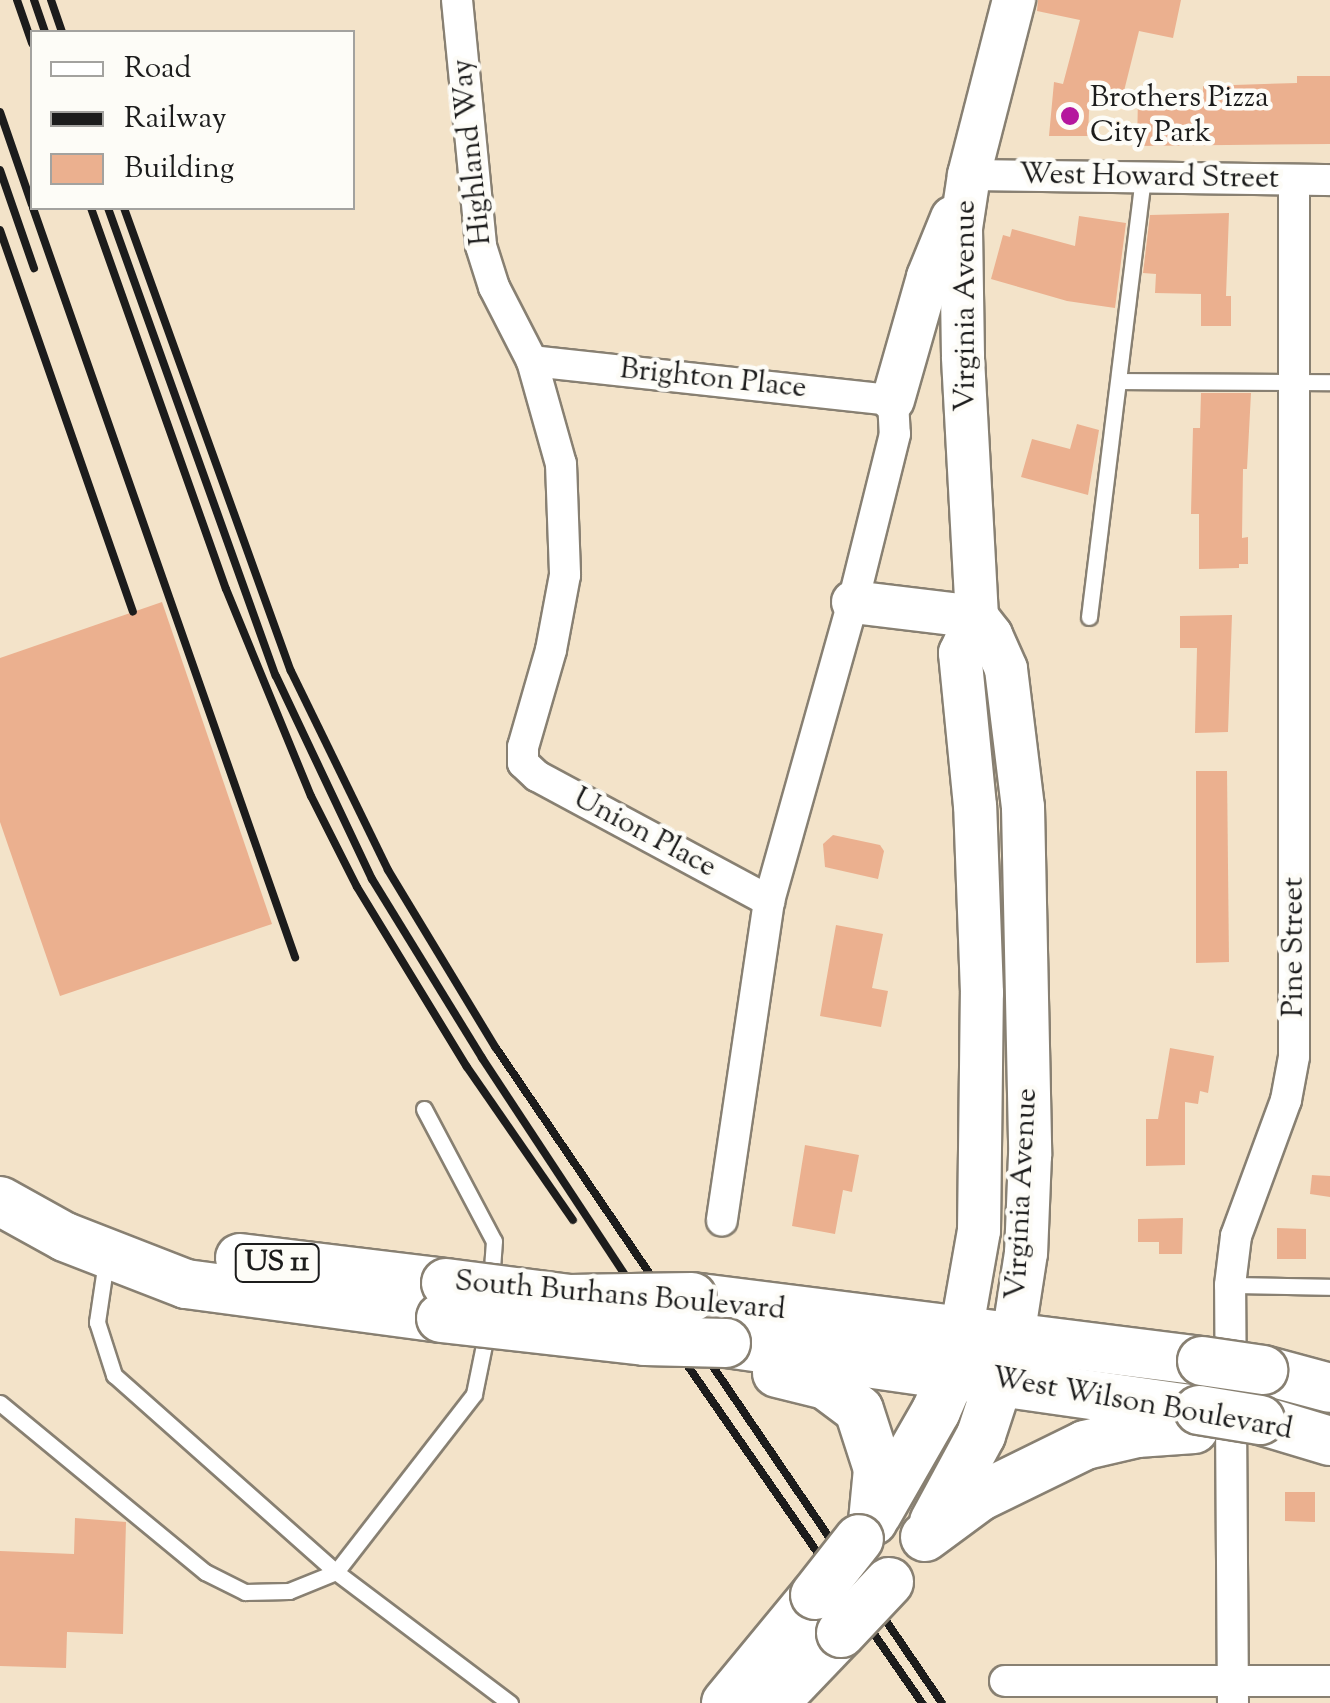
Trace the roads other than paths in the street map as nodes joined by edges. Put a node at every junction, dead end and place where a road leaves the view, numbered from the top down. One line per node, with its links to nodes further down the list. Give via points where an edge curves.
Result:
1 (457, 0): 7 (street, Highland Way, via 481,246)
2 (1014, 0): 3 (main road, Virginia Avenue)
3 (968, 175): 4 (street, West Howard Street); 11 (main road, via 928,278); 14 (main road, Virginia Avenue, via 960,290)
4 (1143, 178): 5 (street, West Howard Street); 8 (lane)
5 (1294, 180): 6 (street, West Howard Street); 9 (street, Pine Street)
6 (1330, 180)
7 (532, 361): 11 (street, Brighton Place); 15 (street, Highland Way, via 562,464 566,522 560,608)
8 (1119, 381): 9 (lane); 13 (lane)
9 (1294, 381): 10 (lane); 21 (street, Pine Street, via 1294,1057 1286,1100 1236,1236)
10 (1330, 382)
11 (893, 400): 12 (street, via 895,434)
12 (853, 602): 14 (main road); 16 (street)
13 (1089, 616)
14 (976, 617): 24 (main road, Virginia Avenue, via 960,654 975,806 982,993 979,1231); 26 (main road, Virginia Avenue, via 1006,669 1023,807 1030,1155 1026,1253)
15 (523, 763): 16 (street, Union Place)
16 (769, 901): 19 (street)
17 (424, 1108): 33 (lane, via 494,1240 485,1352 474,1394)
18 (0, 1201): 20 (main road, South Burhans Boulevard / US 11)
19 (722, 1221)
20 (107, 1252): 23 (main road, South Burhans Boulevard / US 11, via 187,1252); 33 (lane, via 98,1322 114,1376)
21 (1230, 1285): 22 (lane); 36 (street, Pine Street)
22 (1330, 1287)
23 (444, 1300): 24 (main road, South Burhans Boulevard / US 11, bridge, via 692,1297); 25 (main road, South Burhans Boulevard / US 11, bridge)
24 (959, 1353): 25 (main road, South Burhans Boulevard); 26 (main road, West Wilson Boulevard); 31 (main road, Virginia Avenue, via 936,1412)
25 (732, 1354): 31 (main road, via 826,1385 859,1410 878,1469)
26 (1007, 1359): 27 (main road, West Wilson Boulevard, bridge, via 1202,1361); 29 (main road, West Wilson Boulevard); 32 (main road, Virginia Avenue, via 956,1486)
27 (1330, 1388)
28 (0, 1403): 33 (lane, via 205,1572 245,1592 260,1592 289,1591)
29 (1200, 1419): 30 (main road); 32 (main road, via 1085,1444 979,1497)
30 (1320, 1437)
31 (866, 1530): 34 (main road, Virginia Avenue, bridge)
32 (925, 1537): 34 (main road, Virginia Avenue, bridge, via 889,1582)
33 (336, 1572): 37 (lane)
34 (828, 1614): 38 (main road, Virginia Avenue); 39 (main road, Virginia Avenue)
35 (1330, 1681): 36 (street)
36 (1234, 1692): 40 (street, via 1006,1681)
37 (510, 1703)
38 (726, 1703)
39 (774, 1703)
40 (1019, 1703)

